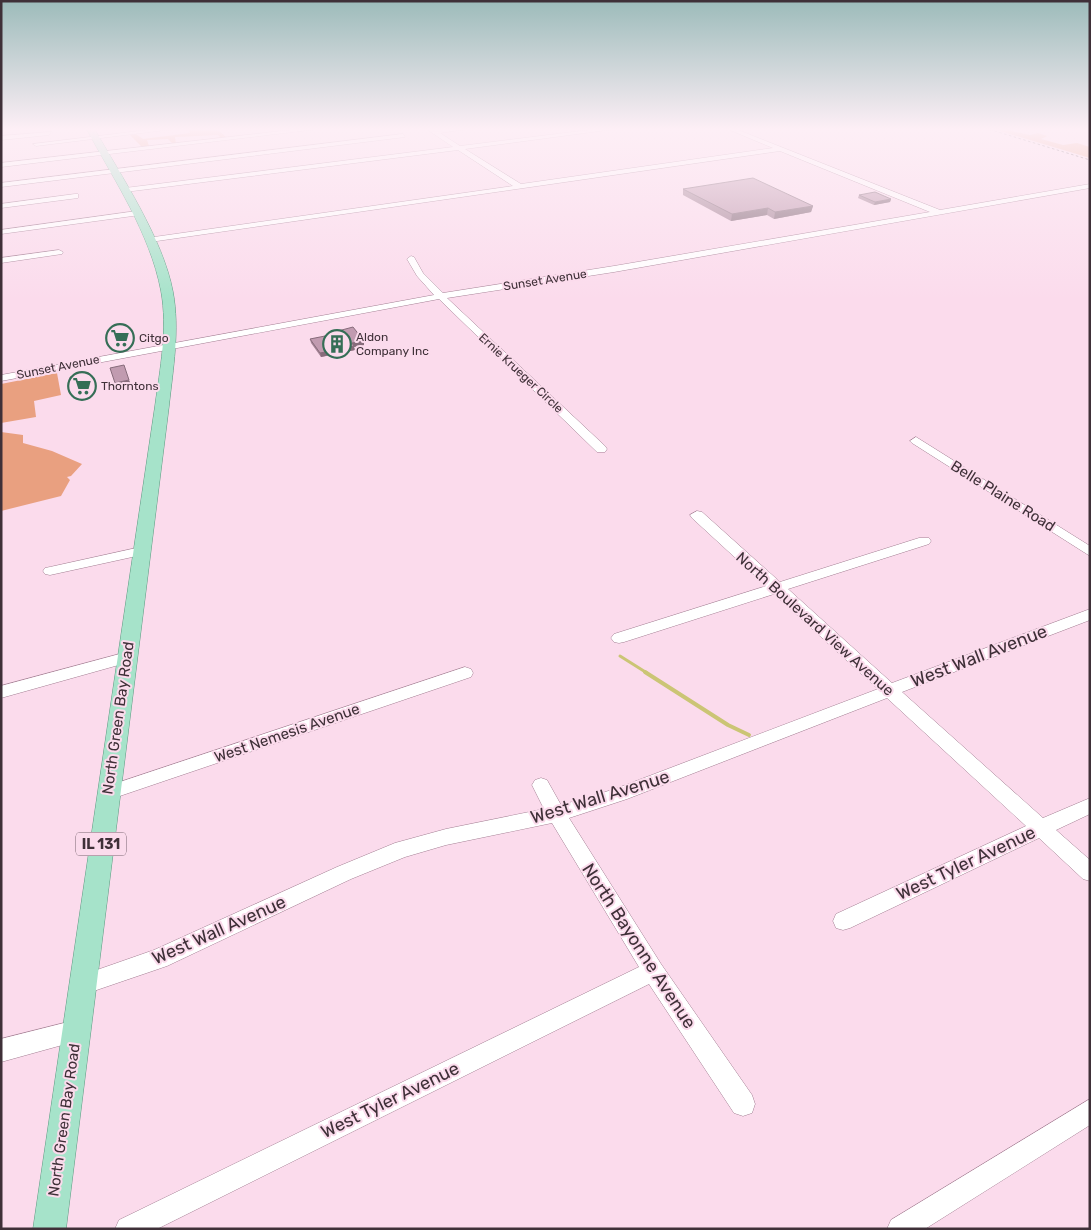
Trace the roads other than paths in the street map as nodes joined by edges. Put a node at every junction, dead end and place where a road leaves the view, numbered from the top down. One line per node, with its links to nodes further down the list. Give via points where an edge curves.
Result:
1 (123, 185): 7 (main road, IL 131)
2 (162, 185): 7 (street)
3 (531, 185): 6 (street)
4 (872, 185): 10 (street)
5 (1090, 186): 10 (street, Sunset Avenue)
6 (520, 187): 13 (street)
7 (125, 190): 11 (main road, IL 131)
8 (74, 196): 9 (street)
9 (1, 206)
10 (938, 212): 17 (street, Sunset Avenue)
11 (137, 213): 12 (street); 13 (main road, North Green Bay Road / IL 131)
12 (1, 232)
13 (150, 240): 18 (main road, North Green Bay Road / IL 131, via 167,292)
14 (59, 252): 16 (street)
15 (411, 259): 17 (street, Ernie Krueger Circle, via 420,274)
16 (1, 261)
17 (442, 296): 18 (street, Sunset Avenue); 21 (street, Ernie Krueger Circle)
18 (169, 346): 19 (street, Sunset Avenue); 24 (main road, North Green Bay Road / IL 131)
19 (1, 378)
20 (916, 441): 25 (street, Belle Plaine Road)
21 (602, 449)
22 (697, 515): 27 (street, North Boulevard View Avenue)
23 (924, 541): 27 (street)
24 (142, 550): 26 (street); 30 (main road, North Green Bay Road / IL 131)
25 (1090, 552)
26 (50, 572)
27 (776, 588): 29 (street); 32 (street, North Boulevard View Avenue)
28 (1090, 614): 32 (street, West Wall Avenue)
29 (619, 638)
30 (127, 657): 33 (street); 35 (main road, North Green Bay Road / IL 131)
31 (465, 673): 35 (street, West Nemesis Avenue)
32 (888, 690): 37 (street, West Wall Avenue, via 622,794); 38 (street, North Boulevard View Avenue)
33 (1, 692)
34 (541, 784): 37 (street, North Bayonne Avenue)
35 (108, 793): 42 (main road, North Green Bay Road / IL 131)
36 (1090, 804): 38 (street, West Tyler Avenue)
37 (556, 814): 41 (street, North Bayonne Avenue); 42 (street, West Wall Avenue, via 457,834 382,856 196,942)
38 (1040, 828): 39 (street, North Boulevard View Avenue); 40 (street, West Tyler Avenue)
39 (1090, 873)
40 (843, 921)
41 (653, 971): 45 (street, North Bayonne Avenue); 48 (street, West Tyler Avenue)
42 (82, 985): 43 (main road, North Green Bay Road / IL 131)
43 (76, 1031): 44 (street); 47 (main road, North Green Bay Road / IL 131)
44 (1, 1051)
45 (743, 1104)
46 (1090, 1111): 49 (street)
47 (50, 1229)
48 (128, 1229)
49 (900, 1229)

